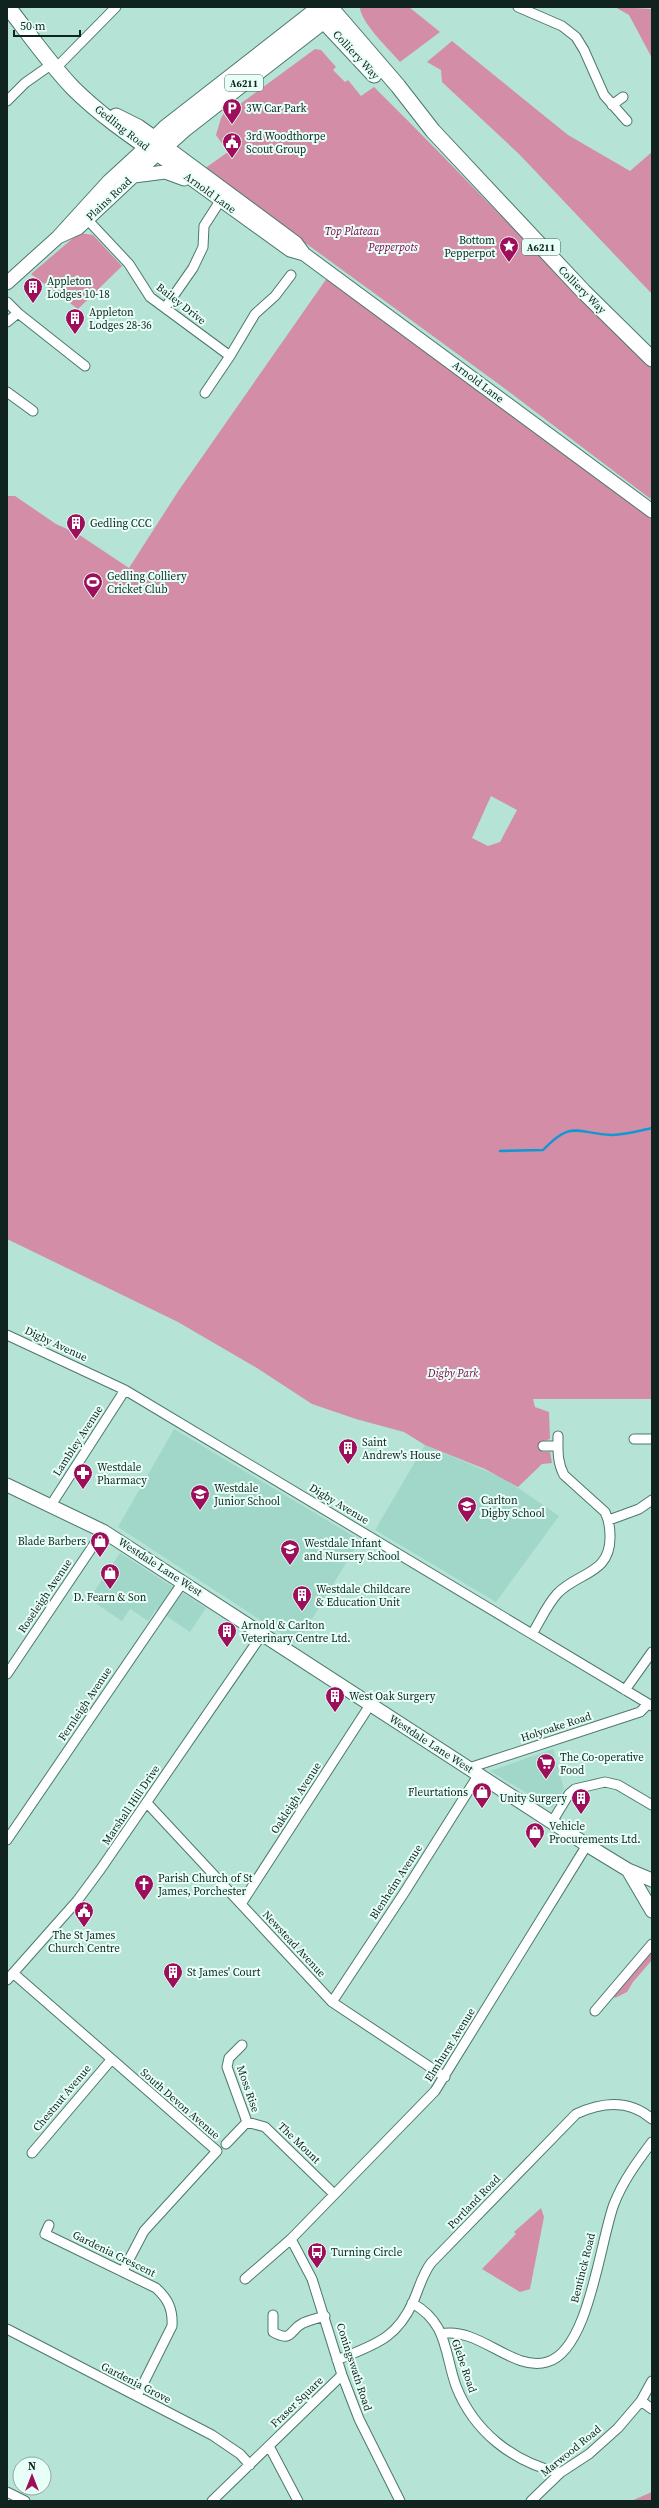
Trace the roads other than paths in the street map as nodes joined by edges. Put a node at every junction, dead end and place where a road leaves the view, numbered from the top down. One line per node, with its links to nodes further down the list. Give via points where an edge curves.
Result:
1 (8, 7): 5 (main road, Gedling Road)
2 (116, 7): 5 (street)
3 (518, 7): 8 (street, via 562,26 576,37 604,95)
4 (327, 11): 10 (main road, A6211); 23 (main road, Colliery Way / A6211, via 398,86 433,131 573,280)
5 (54, 66): 7 (street, via 20,88); 10 (main road, Gedling Road, via 88,101 138,127)
6 (623, 97): 8 (street)
7 (7, 101)
8 (612, 105): 9 (street)
9 (627, 121)
10 (155, 147): 11 (street, Plains Road); 12 (street, Arnold Lane); 14 (street, Plains Road, via 109,181); 15 (street, Arnold Lane, via 296,243)
11 (134, 176): 12 (street, via 165,172); 14 (street, Plains Road)
12 (196, 182): 13 (street, Arnold Lane)
13 (220, 201): 15 (street, Arnold Lane, via 290,250); 19 (street, via 204,226 203,247 193,268)
14 (84, 216): 17 (street, Plains Road); 19 (street, Bailey Drive, via 128,264 150,297)
15 (304, 254): 28 (street, Arnold Lane)
16 (291, 275): 22 (street, via 275,296 254,314)
17 (7, 283)
18 (7, 302): 20 (street)
19 (165, 308): 22 (street, Bailey Drive)
20 (18, 313): 21 (street); 24 (street)
21 (7, 322)
22 (230, 356): 26 (street)
23 (652, 359)
24 (85, 366)
25 (7, 392): 27 (street)
26 (205, 393)
27 (33, 411)
28 (652, 511)
29 (7, 1335): 30 (street, Digby Avenue)
30 (125, 1390): 38 (street, Lambley Avenue); 43 (street, Digby Avenue)
31 (558, 1436): 35 (street)
32 (634, 1439): 33 (street)
33 (652, 1439)
34 (543, 1446): 35 (street)
35 (558, 1446): 39 (street, via 559,1464 564,1475 600,1505)
36 (7, 1485): 38 (street, Westdale Lane West)
37 (652, 1500): 39 (street, via 639,1509)
38 (51, 1505): 40 (street, Westdale Lane West)
39 (609, 1520): 43 (street, via 610,1545 601,1564 556,1594)
40 (103, 1531): 41 (street, Westdale Lane West); 45 (street, Roseleigh Avenue)
41 (183, 1582): 42 (street, Westdale Lane West); 53 (street, Fernleigh Avenue)
42 (263, 1633): 47 (street, Westdale Lane West); 50 (street, Marshall Hill Drive)
43 (532, 1634): 46 (street, Digby Avenue)
44 (652, 1652): 46 (street)
45 (7, 1674)
46 (624, 1690): 48 (street, Digby Avenue)
47 (370, 1705): 49 (street, Westdale Lane West); 57 (street, Oakleigh Avenue)
48 (650, 1705): 49 (street, Holyoake Road, via 640,1712)
49 (474, 1771): 52 (street, Westdale Lane West); 61 (street, Blenheim Avenue, via 404,1893)
50 (147, 1803): 57 (street, Newstead Avenue); 60 (street, Marshall Hill Drive, via 77,1901)
51 (652, 1805): 52 (street, via 618,1785 605,1782 575,1789 569,1794)
52 (552, 1822): 54 (street, Westdale Lane West)
53 (7, 1840)
54 (587, 1844): 55 (street, Westdale Lane West); 65 (street, Elmhurst Avenue)
55 (628, 1870): 56 (street, Westdale Lane West); 58 (street)
56 (652, 1880)
57 (241, 1904): 61 (street, Newstead Avenue)
58 (652, 1911)
59 (652, 1944): 62 (street)
60 (10, 1977): 64 (street, South Devon Avenue)
61 (332, 2002): 65 (street, Newstead Avenue)
62 (595, 2011)
63 (242, 2045): 67 (street, Moss Rise, via 229,2058 227,2067)
64 (111, 2060): 70 (street, Chestnut Avenue); 74 (street, South Devon Avenue, via 217,2151 144,2231)
65 (445, 2077): 71 (street, Elmhurst Avenue, via 435,2091)
66 (652, 2119): 76 (street, Portland Road, via 626,2104 591,2107 576,2114 431,2263)
67 (246, 2122): 69 (street); 71 (street, The Mount, via 265,2127)
68 (652, 2142): 80 (street, Bentinck Road, via 621,2188 606,2228 591,2295 566,2349 547,2362 533,2363 520,2360 469,2335 455,2332)
69 (226, 2144)
70 (32, 2153)
71 (334, 2194): 73 (street, Elmhurst Avenue)
72 (49, 2225): 74 (street, Gardenia Crescent, via 45,2234)
73 (291, 2239): 75 (street, Elmhurst Avenue); 78 (street, Coningswath Road, via 312,2279)
74 (123, 2271): 84 (street, Gardenia Crescent, via 156,2288 166,2297 173,2315 172,2326)
75 (245, 2279)
76 (412, 2303): 80 (street, via 432,2316); 81 (street, Portland Road, via 399,2327 389,2336)
77 (273, 2315): 78 (street, via 273,2332 284,2336 293,2334 301,2324)
78 (325, 2316): 81 (street, Coningswath Road)
79 (7, 2329): 84 (street, Gardenia Grove)
80 (440, 2334): 89 (street, Glebe Road, via 456,2386 481,2428 518,2458 538,2468)
81 (337, 2360): 82 (street, Coningswath Road)
82 (342, 2375): 87 (street, Fraser Square); 94 (street, Coningswath Road, via 358,2419)
83 (652, 2381): 85 (street, Marwood Road)
84 (136, 2396): 88 (street, Gardenia Grove, via 212,2435 240,2454)
85 (640, 2401): 86 (street); 89 (street, Marwood Road, via 618,2428 589,2454)
86 (652, 2408)
87 (269, 2446): 88 (street, Fraser Square); 93 (street)
88 (250, 2465): 92 (street, Fraser Square)
89 (560, 2473): 95 (street, Marwood Road)
90 (7, 2492): 91 (street)
91 (25, 2501)
92 (212, 2501)
93 (298, 2501)
94 (400, 2501)
95 (531, 2501)

